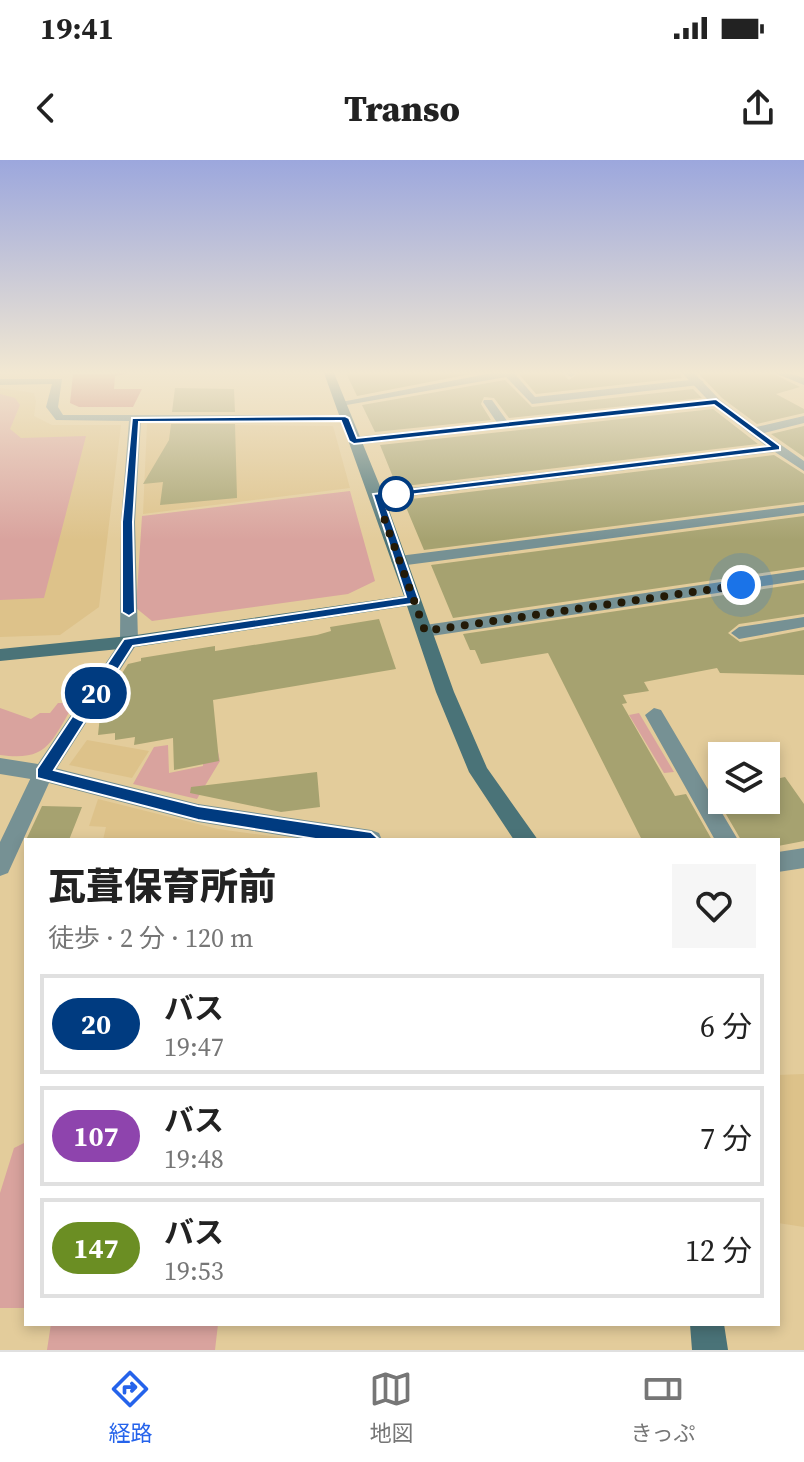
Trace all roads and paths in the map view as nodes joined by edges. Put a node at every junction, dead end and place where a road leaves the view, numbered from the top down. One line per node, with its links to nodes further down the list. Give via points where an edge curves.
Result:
1 (134, 429): 18 (street, via 128,522)
2 (349, 429): 7 (street)
3 (471, 429): 7 (street)
4 (749, 429): 6 (street)
5 (771, 429): 6 (street)
6 (752, 431): 8 (street)
7 (354, 441): 10 (street)
8 (777, 448): 9 (street); 10 (street)
9 (804, 467)
10 (377, 496): 12 (street)
11 (804, 509): 12 (street)
12 (399, 561): 14 (street)
13 (804, 575): 16 (street)
14 (413, 600): 16 (street); 18 (street)
15 (804, 622): 17 (street)
16 (425, 631): 24 (street, via 479,772)
17 (739, 633)
18 (129, 642): 19 (street); 22 (street)
19 (0, 655)
20 (654, 715): 25 (street)
21 (0, 766): 22 (street)
22 (43, 773): 23 (street, via 198,813); 28 (street)
23 (353, 838)
24 (526, 838)
25 (726, 838)
26 (804, 858): 27 (street)
27 (780, 862)
28 (0, 866)
29 (707, 1326): 30 (street)
30 (710, 1350)

